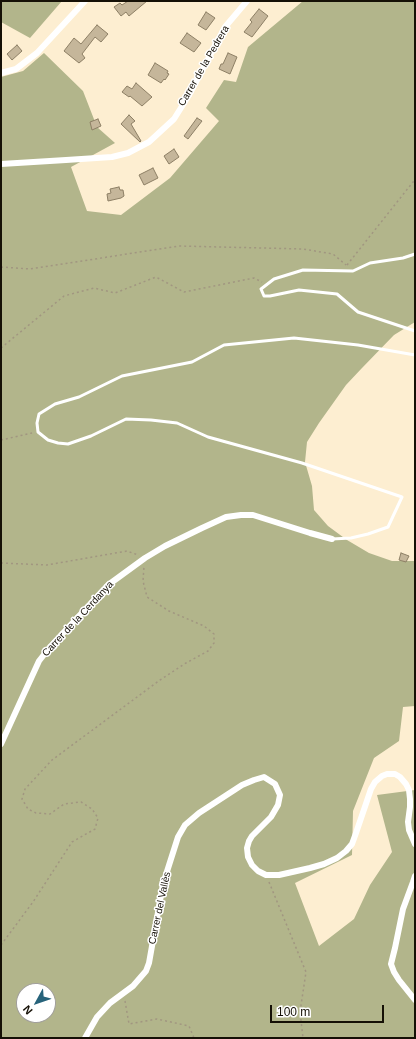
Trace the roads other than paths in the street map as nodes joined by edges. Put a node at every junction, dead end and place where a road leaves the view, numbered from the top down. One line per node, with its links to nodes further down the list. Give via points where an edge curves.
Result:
1 (85, 1): 3 (street, via 37,53 16,68)
2 (247, 1): 4 (street, Carrer de la Pedrera, via 225,27 174,119 149,142 128,153 112,157)
3 (1, 73)
4 (1, 164)
5 (415, 254): 6 (lane, via 370,263 353,271 303,270 274,279 261,289 264,296 299,290 337,294 358,312)
6 (415, 331)
7 (415, 355): 8 (lane, via 294,338 224,345 192,362 122,376 79,397 54,404 39,414 38,432 48,440 58,443 68,444 126,420 177,423 208,437 402,497 388,527 357,536)
8 (332, 539): 9 (street, Carrer de la Cerdanya, via 253,515 241,514 226,517 145,558 108,585 39,661)
9 (1, 744)
10 (415, 844): 13 (street, Carrer del Vallès, via 408,822 409,790 400,777 387,774 371,788 352,844 346,851 331,861 310,868 279,875 266,875 252,865 247,848 252,836 271,817 280,795 275,784 264,777 242,785 185,825 178,837 164,884 146,971 97,1017)
11 (415, 876): 12 (street, via 403,909 391,964 399,980)
12 (415, 1000)
13 (84, 1038)

